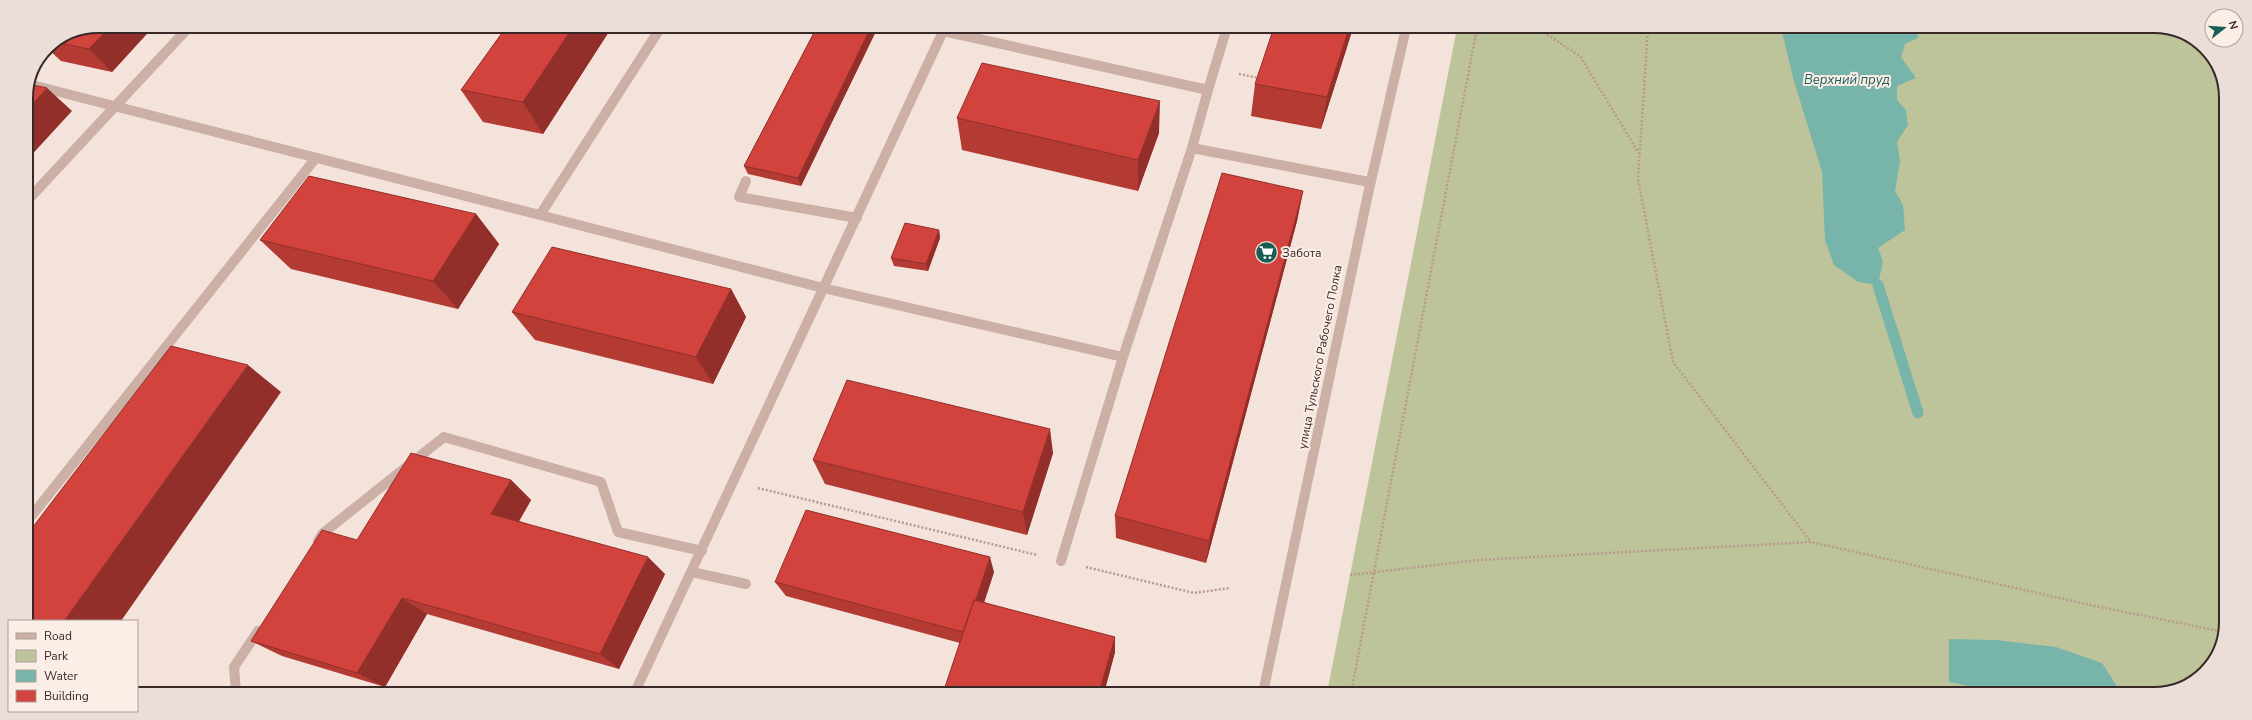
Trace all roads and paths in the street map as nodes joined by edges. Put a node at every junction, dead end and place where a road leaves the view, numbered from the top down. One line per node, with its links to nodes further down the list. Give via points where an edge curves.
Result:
1 (184, 33): 12 (street)
2 (657, 33): 19 (street)
3 (942, 33): 20 (street)
4 (961, 33): 11 (street)
5 (1225, 33): 11 (street)
6 (1405, 33): 17 (street, улица Тульского Рабочего Полка)
7 (1476, 33): 30 (path)
8 (1545, 33): 14 (path, via 1580,56)
9 (1648, 33): 14 (path)
10 (34, 85): 12 (street)
11 (1208, 90): 13 (street)
12 (116, 106): 15 (street); 18 (street)
13 (1192, 148): 17 (street); 22 (street)
14 (1640, 155): 25 (path, via 1638,179 1673,362)
15 (315, 160): 19 (street); 24 (street)
16 (746, 181): 20 (street, via 739,197)
17 (1369, 182): 38 (street, улица Тульского Рабочего Полка)
18 (33, 195)
19 (540, 215): 21 (street)
20 (857, 218): 21 (street)
21 (823, 288): 22 (street); 23 (street)
22 (1124, 357): 28 (street)
23 (734, 482): 27 (street); 28 (path)
24 (33, 514)
25 (1811, 542): 30 (path, via 1479,560); 35 (path)
26 (313, 548): 27 (street, via 322,534 444,437 601,482 618,532)
27 (702, 551): 29 (street)
28 (1061, 561): 33 (path, via 1194,593)
29 (692, 572): 32 (street); 37 (street)
30 (1374, 574): 31 (path); 39 (path)
31 (1350, 575)
32 (746, 584)
33 (1230, 588)
34 (265, 621): 36 (street, via 234,667)
35 (2218, 631)
36 (236, 687)
37 (637, 687)
38 (1265, 687)
39 (1352, 687)

